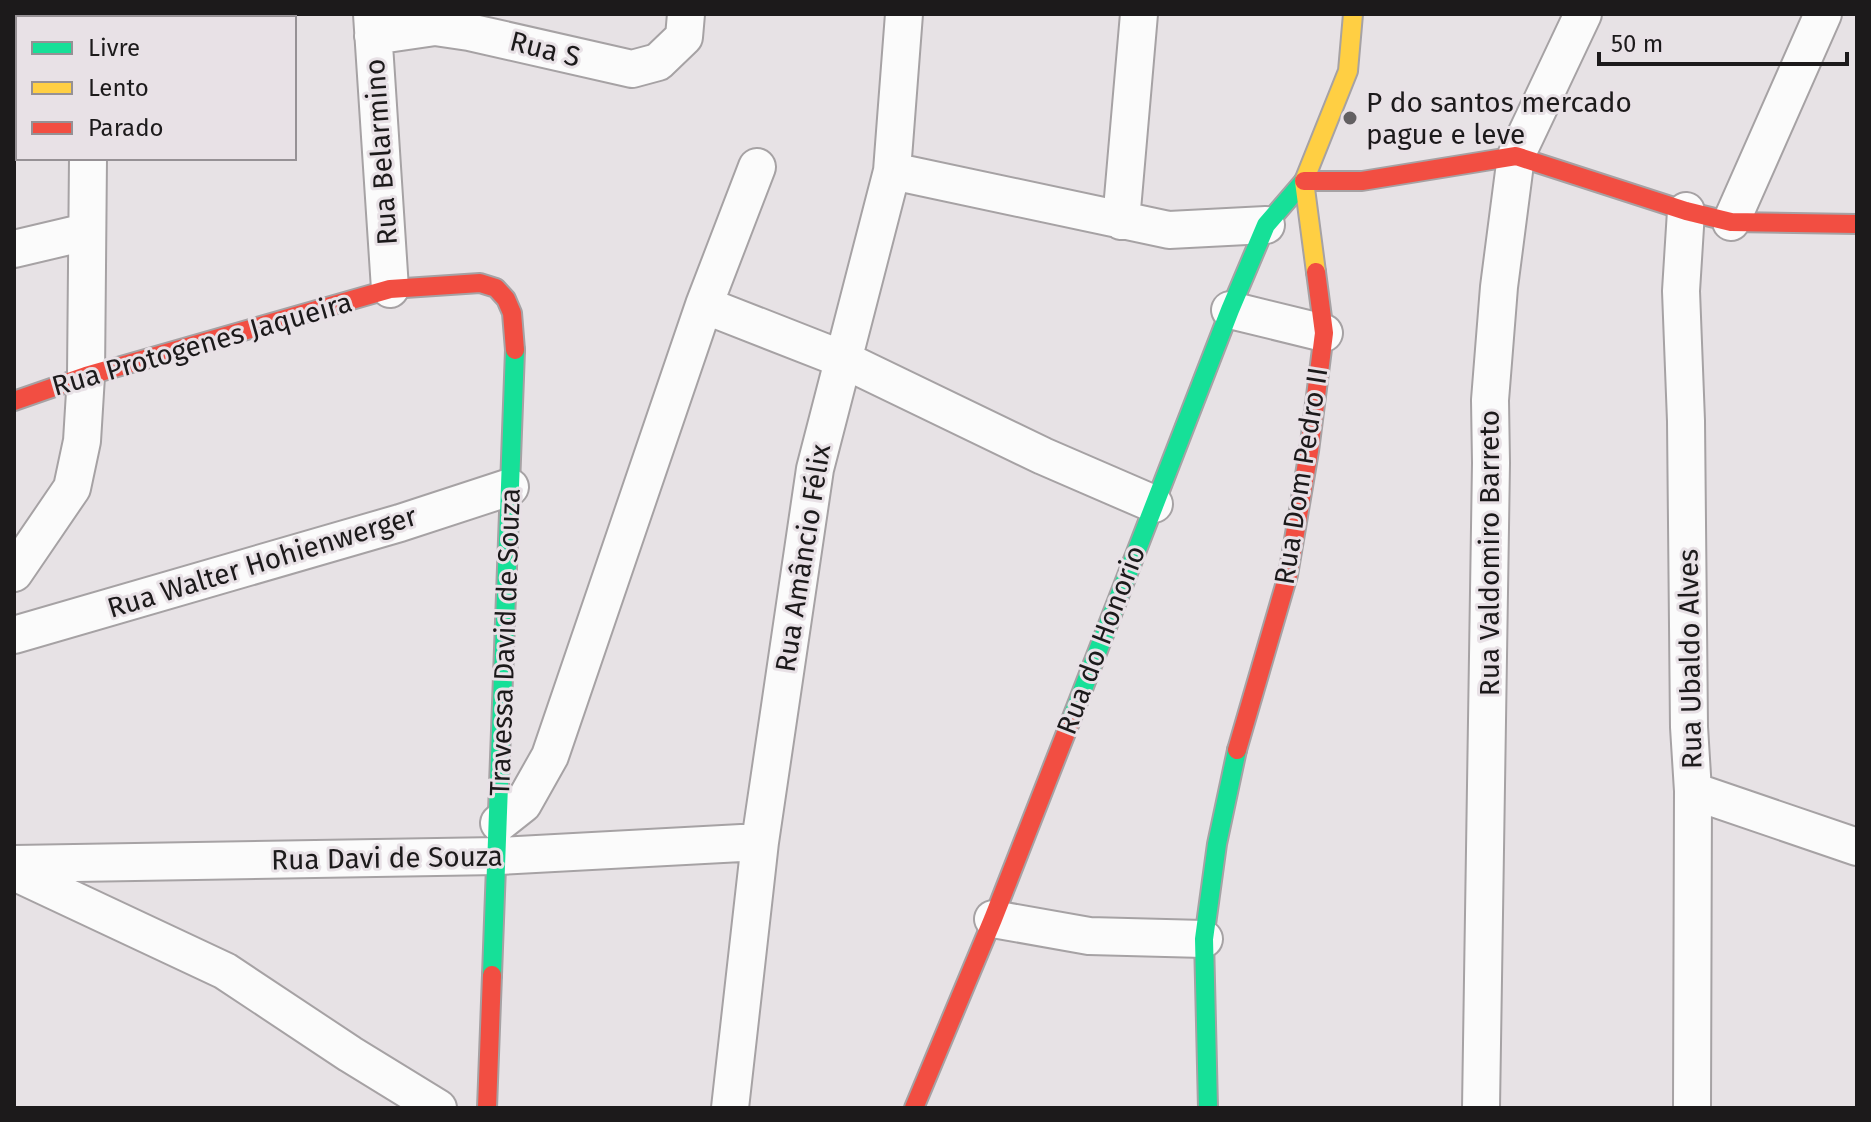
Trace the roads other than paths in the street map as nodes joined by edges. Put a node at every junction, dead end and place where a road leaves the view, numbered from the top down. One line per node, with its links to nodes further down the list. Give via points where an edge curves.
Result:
1 (686, 14): 8 (street, Rua S, via 684,37 658,62 632,69)
2 (904, 14): 12 (street, Rua Amâncio Félix)
3 (1139, 14): 15 (street)
4 (1353, 14): 13 (street, Rua Dom Pedro II, via 1348,71)
5 (1583, 14): 9 (street, Rua Valdomiro Barreto)
6 (1823, 14): 16 (street)
7 (372, 25): 8 (street, Rua S); 21 (street, Rua Belarmino)
8 (527, 29)
9 (1516, 156): 13 (street, via 1362,181); 14 (street); 45 (street, Rua Valdomiro Barreto, via 1490,400)
10 (88, 160): 19 (street)
11 (757, 167): 22 (street)
12 (892, 171): 15 (street); 25 (street, Rua Amâncio Félix)
13 (1304, 181): 18 (street, Rua do Honorio); 24 (street, Rua Dom Pedro II)
14 (1686, 211): 16 (street); 32 (street, Rua Ubaldo Alves, via 1681,291)
15 (1121, 221): 18 (street, via 1169,230)
16 (1731, 222): 17 (street)
17 (1857, 224)
18 (1266, 225): 23 (street, Rua do Honorio)
19 (86, 232): 20 (street); 26 (street)
20 (14, 249)
21 (390, 289): 26 (street, Rua Protogenes Jaqueira); 28 (street, Travessa David de Souza, via 480,283 496,288 506,299 515,356)
22 (704, 305): 25 (street); 33 (street, via 550,756)
23 (1230, 310): 24 (street); 29 (street, Rua do Honorio)
24 (1324, 333): 39 (street, Rua Dom Pedro II, via 1288,575 1238,745)
25 (842, 359): 29 (street); 34 (street, Rua Amâncio Félix, via 815,469)
26 (86, 376): 27 (street, Rua Protogenes Jaqueira); 30 (street, via 82,441 72,488)
27 (14, 401)
28 (510, 487): 31 (street, Rua Walter Hohienwerger); 33 (street, Travessa David de Souza)
29 (1154, 504): 38 (street, Rua do Honorio)
30 (14, 573)
31 (14, 635)
32 (1693, 791): 35 (street); 46 (street, Rua Ubaldo Alves)
33 (499, 839): 34 (street, Rua Davi de Souza); 36 (street, Rua Davi de Souza); 41 (street, Travessa David de Souza)
34 (760, 842): 42 (street, Rua Amâncio Félix)
35 (1857, 847)
36 (14, 864)
37 (14, 872): 40 (street, via 225,971)
38 (993, 919): 39 (street, via 1089,936); 43 (street, Rua do Honorio)
39 (1204, 939): 44 (street, Rua Dom Pedro II)
40 (438, 1108)
41 (487, 1108)
42 (730, 1108)
43 (914, 1108)
44 (1208, 1108)
45 (1481, 1108)
46 (1692, 1108)

